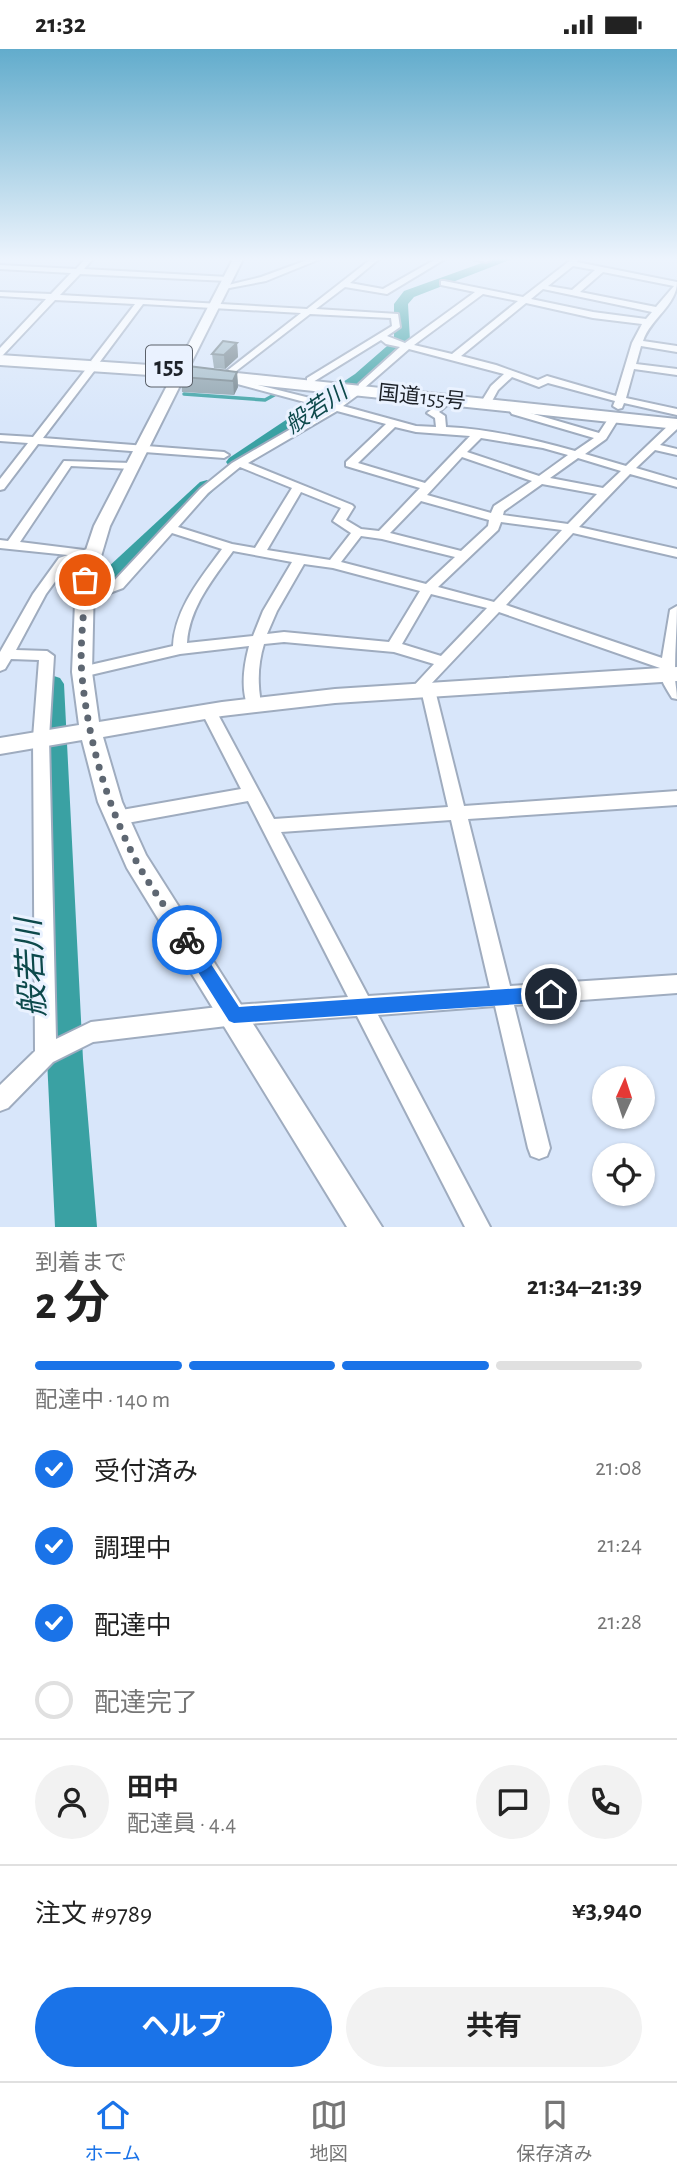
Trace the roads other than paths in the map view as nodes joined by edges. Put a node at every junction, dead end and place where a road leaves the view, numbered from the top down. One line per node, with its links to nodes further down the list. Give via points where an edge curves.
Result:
1 (38, 314): 15 (street)
2 (132, 314): 17 (street)
3 (210, 314): 19 (main road)
4 (305, 314): 22 (street)
5 (360, 314): 11 (street, via 395,316 396,327)
6 (447, 314): 13 (street)
7 (509, 314): 16 (street)
8 (601, 314): 10 (street)
9 (654, 314): 10 (street)
10 (648, 322): 12 (street)
11 (381, 336): 13 (street); 23 (street)
12 (637, 343): 14 (street); 18 (street)
13 (401, 345): 16 (street); 24 (street)
14 (677, 349)
15 (0, 356): 17 (highway, 国道155号 / 155)
16 (453, 358): 21 (street)
17 (94, 363): 19 (highway, 国道155号 / 155); 38 (street)
18 (630, 366): 20 (street); 29 (street)
19 (180, 369): 22 (highway, 国道155号 / 155); 45 (main road)
20 (677, 372)
21 (510, 373): 25 (street); 29 (street, via 539,384 547,379 587,392)
22 (229, 375): 23 (highway, 国道155号 / 155); 24 (highway, 国道155号 / 155); 27 (street)
23 (310, 380): 24 (highway, 国道155号 / 155)
24 (351, 387): 25 (highway, 国道155号 / 155); 26 (highway, 国道155号 / 155); 27 (street)
25 (488, 399): 29 (highway, 国道155号 / 155)
26 (448, 400): 28 (highway, 国道155号 / 155); 34 (street, via 432,413 440,416)
27 (335, 407): 31 (street); 46 (street)
28 (512, 407): 29 (highway, 国道155号 / 155); 33 (street)
29 (617, 410): 30 (street); 32 (highway, 国道155号 / 155); 36 (street)
30 (677, 412)
31 (393, 423): 34 (street); 52 (street, via 350,464)
32 (677, 423): 40 (street)
33 (560, 426): 36 (street); 39 (street)
34 (441, 430): 35 (street)
35 (479, 433): 39 (street); 42 (street)
36 (602, 437): 43 (street)
37 (0, 438): 38 (street)
38 (35, 441): 45 (street); 50 (street)
39 (544, 445): 43 (street)
40 (653, 446): 41 (street); 47 (street)
41 (677, 452)
42 (460, 453): 48 (street); 52 (street)
43 (577, 454): 47 (street); 48 (street)
44 (224, 455): 45 (street)
45 (136, 457): 59 (street, via 68,463); 61 (main road)
46 (239, 463): 51 (street); 55 (street, via 204,491)
47 (630, 468): 49 (street); 53 (street)
48 (541, 479): 53 (street); 54 (street, via 498,509)
49 (677, 484)
50 (0, 487)
51 (297, 489): 57 (street, via 348,507 339,521); 62 (street)
52 (424, 492): 54 (street); 58 (street)
53 (605, 492): 56 (street)
54 (494, 518): 56 (street); 64 (street, via 494,527)
55 (171, 529): 60 (street); 68 (street, via 118,585)
56 (572, 529): 63 (street); 69 (street)
57 (358, 532): 58 (street); 66 (street)
58 (382, 535): 64 (street)
59 (6, 545): 61 (street)
60 (230, 547): 62 (street); 73 (street, via 185,616)
61 (90, 552): 68 (main road); 74 (street, via 63,561)
62 (259, 552): 65 (street)
63 (677, 553)
64 (461, 555): 67 (street)
65 (300, 560): 66 (street); 71 (street)
66 (333, 564): 67 (street)
67 (426, 591): 69 (street); 72 (street)
68 (85, 598): 77 (main road)
69 (498, 607): 75 (street); 76 (street)
70 (677, 610): 76 (street)
71 (258, 639): 72 (street, via 284,637); 73 (street); 80 (street, via 249,686)
72 (393, 647): 75 (street)
73 (180, 649): 77 (street)
74 (3, 660): 83 (street, via 47,656)
75 (444, 662): 78 (street)
76 (671, 671): 78 (main road); 79 (street)
77 (82, 673): 82 (main road)
78 (422, 690): 80 (main road); 87 (street)
79 (677, 694)
80 (254, 705): 81 (main road)
81 (209, 711): 82 (main road); 85 (street)
82 (80, 732): 83 (main road); 88 (main road)
83 (41, 738): 84 (main road); 94 (street)
84 (0, 746)
85 (252, 795): 88 (street); 89 (street)
86 (677, 798): 87 (street)
87 (455, 813): 89 (street); 91 (street)
88 (117, 818): 93 (main road, via 136,861)
89 (269, 826): 92 (street)
90 (677, 984): 91 (street)
91 (500, 998): 92 (street); 96 (street)
92 (362, 1007): 93 (street); 98 (street)
93 (234, 1015): 94 (street, via 80,1035); 97 (main road)
94 (48, 1054): 95 (street)
95 (0, 1100)
96 (539, 1148)
97 (366, 1227)
98 (478, 1227)

